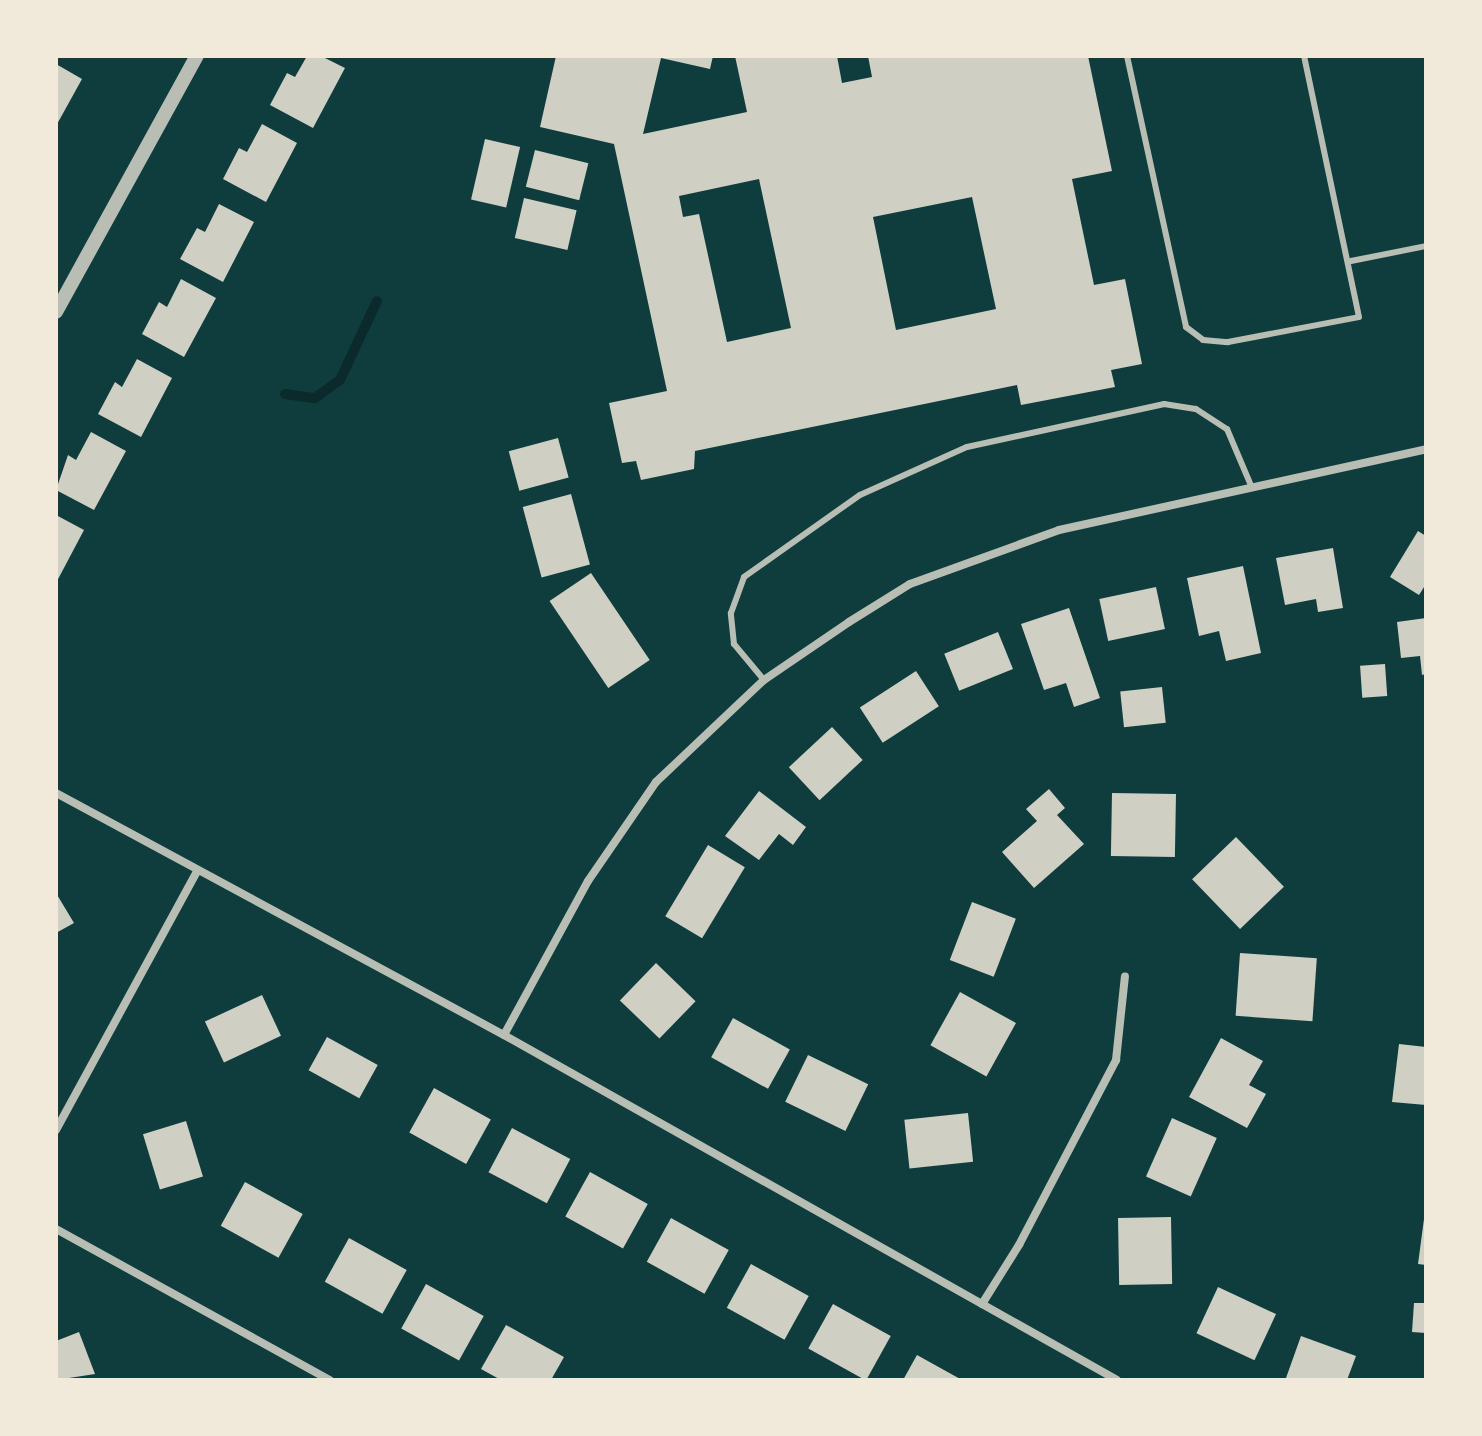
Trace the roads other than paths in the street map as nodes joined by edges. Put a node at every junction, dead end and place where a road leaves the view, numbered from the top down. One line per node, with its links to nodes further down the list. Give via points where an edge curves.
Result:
1 (197, 56): 6 (street)
2 (1127, 56): 5 (lane, via 1186,327 1203,340 1228,342 1359,317)
3 (1304, 56): 5 (lane)
4 (1426, 246): 5 (lane)
5 (1351, 261)
6 (56, 312)
7 (1426, 449): 8 (street)
8 (1252, 488): 9 (street, via 1059,530 969,559 910,584); 9 (lane, via 1227,429 1196,409 1164,404 967,447 860,495 744,577 731,613 734,644)
9 (764, 680): 13 (street, via 656,782 588,881)
10 (56, 793): 11 (street)
11 (197, 871): 13 (street); 14 (street)
12 (1125, 976): 16 (street, via 1116,1060 1019,1245)
13 (504, 1035): 16 (street)
14 (56, 1130)
15 (56, 1229): 17 (street)
16 (982, 1304): 18 (street)
17 (330, 1380)
18 (1117, 1380)

